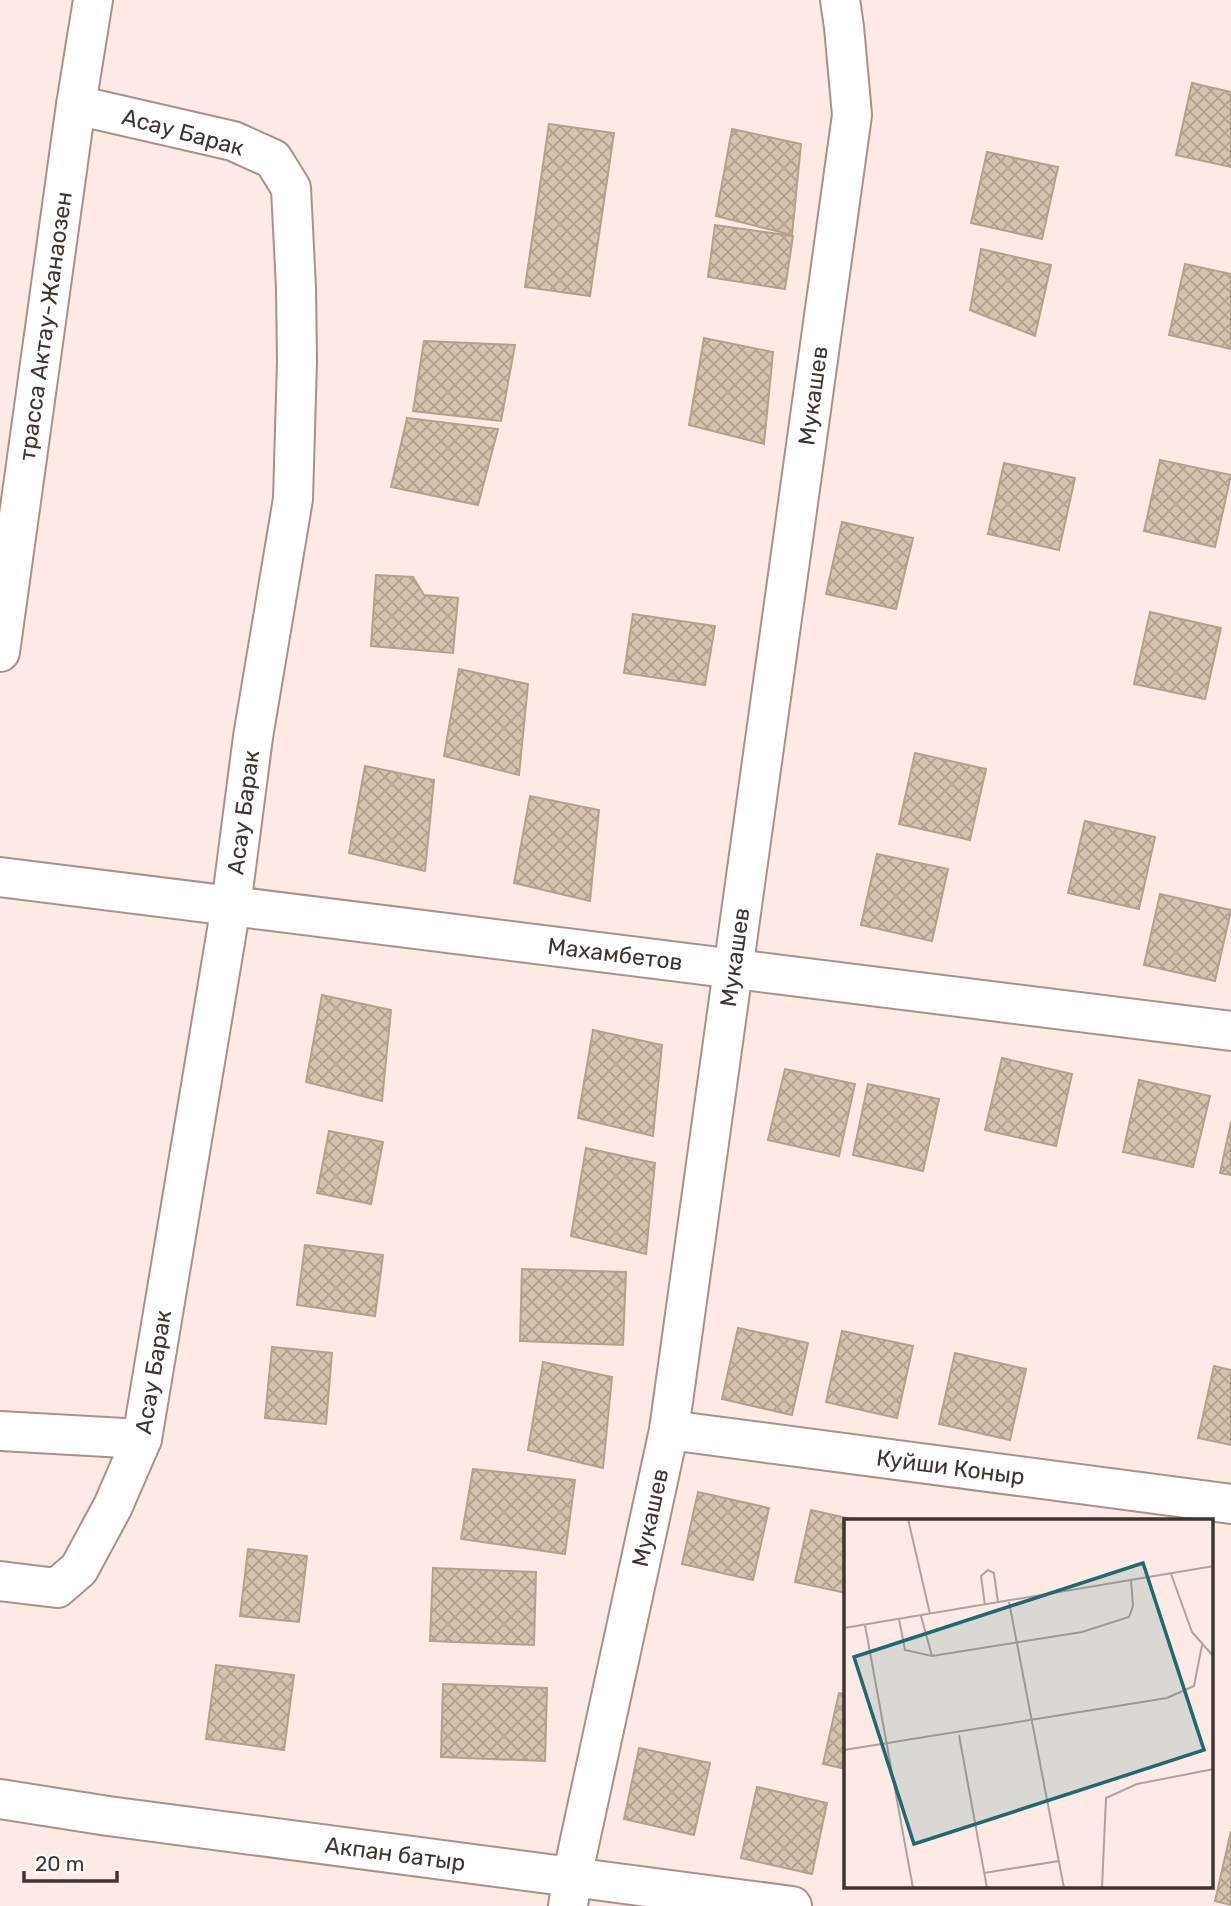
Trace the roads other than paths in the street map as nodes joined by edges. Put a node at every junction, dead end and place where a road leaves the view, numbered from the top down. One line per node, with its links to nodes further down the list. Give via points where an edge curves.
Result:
1 (93, 0): 3 (street, трасса Актау-Жанаозен)
2 (840, 0): 7 (street, Мукашев, via 852,115)
3 (76, 105): 4 (street, трасса Актау-Жанаозен); 6 (street, Асау Барак, via 233,141 273,159 291,188 297,361 293,499 253,737)
4 (0, 652)
5 (0, 877): 6 (street, Махамбетов)
6 (231, 906): 7 (street, Махамбетов); 11 (street, Асау Барак)
7 (733, 970): 8 (street, Махамбетов); 9 (street, Мукашев)
8 (1231, 1031)
9 (669, 1430): 12 (street, Куйши Коныр); 15 (street, Мукашев)
10 (0, 1431): 11 (street)
11 (142, 1438): 13 (street, Асау Барак, via 79,1569 57,1588)
12 (1231, 1504)
13 (0, 1581)
14 (0, 1799): 15 (street, Акпан батыр)
15 (570, 1891): 16 (street, Акпан батыр)
16 (792, 1906)

